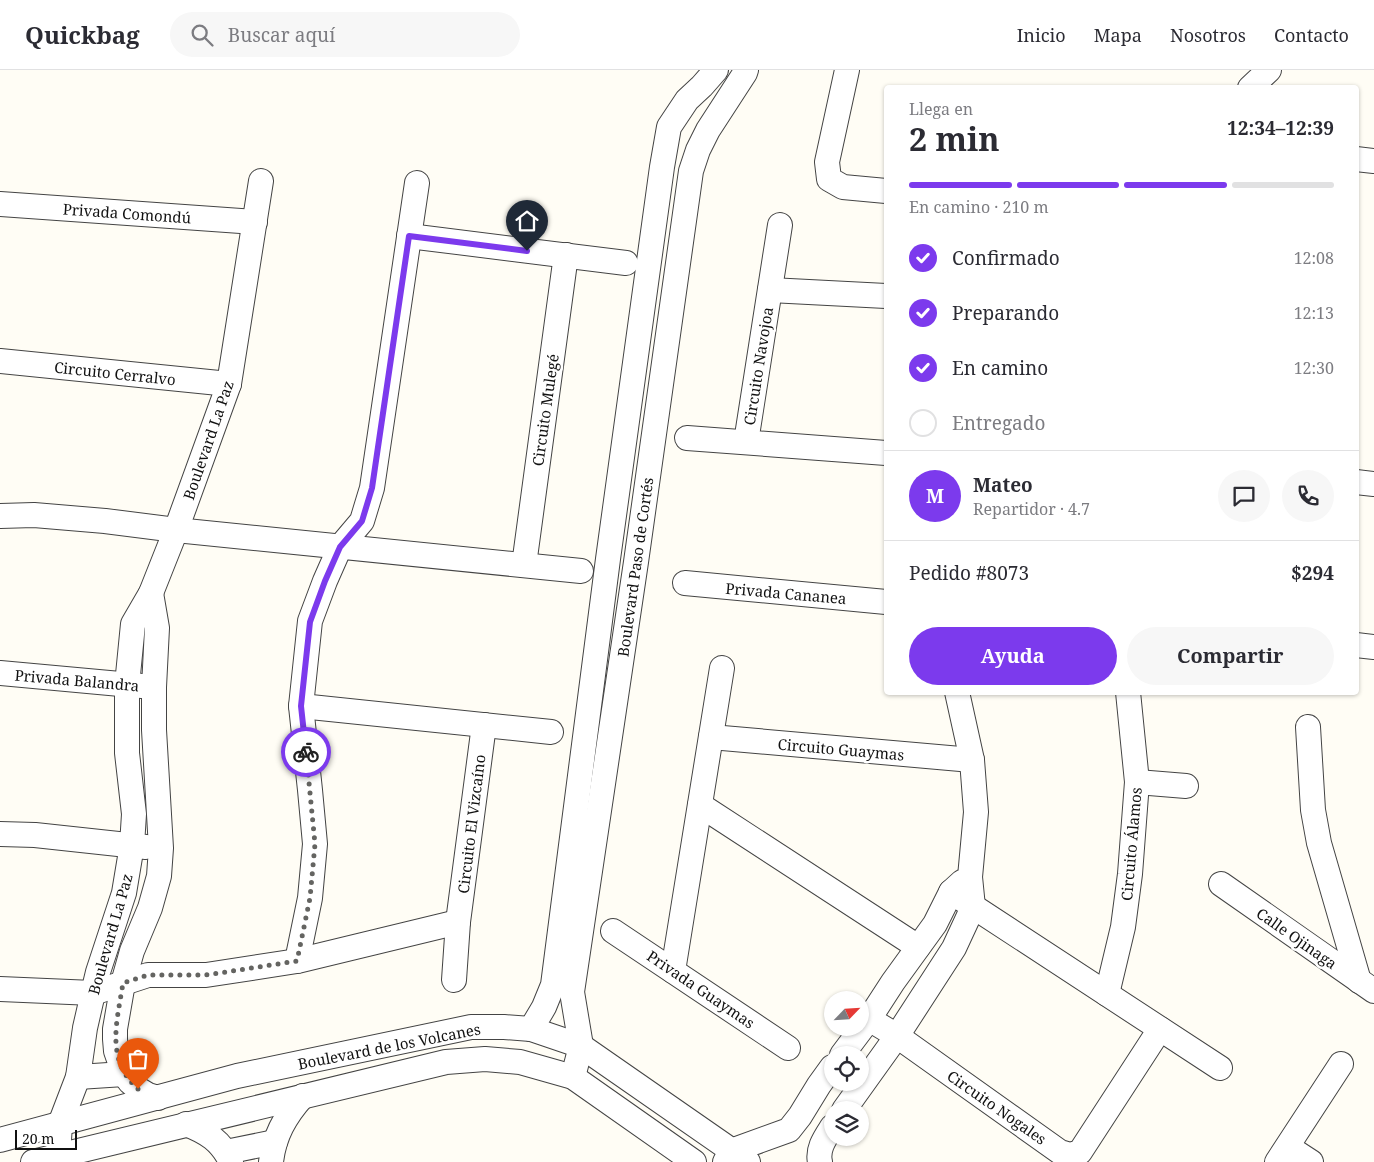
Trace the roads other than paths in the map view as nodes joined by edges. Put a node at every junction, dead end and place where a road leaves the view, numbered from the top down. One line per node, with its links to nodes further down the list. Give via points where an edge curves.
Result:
1 (716, 70): 6 (street, Boulevard Paso de Cortés, via 687,100 669,127)
2 (746, 70): 7 (street, Boulevard Paso de Cortés, via 708,130)
3 (847, 70): 10 (street, via 827,162 829,180 843,187)
4 (1359, 159): 5 (street)
5 (1374, 161)
6 (662, 167): 7 (street); 29 (street, Boulevard Paso de Cortés)
7 (692, 171): 30 (street, Boulevard Paso de Cortés)
8 (261, 181): 12 (street, Boulevard La Paz)
9 (417, 183): 14 (street)
10 (884, 191)
11 (0, 204): 12 (street, Privada Comondú)
12 (255, 222): 20 (street, Boulevard La Paz)
13 (780, 225): 17 (street, Circuito Navojoa)
14 (409, 236): 15 (street); 28 (street, via 372,488 362,521)
15 (566, 255): 16 (street); 31 (street, Circuito Mulegé)
16 (626, 263)
17 (770, 290): 18 (street, Circuito Navojoa); 22 (street, Circuito Navojoa)
18 (884, 296)
19 (0, 361): 20 (street, Circuito Cerralvo)
20 (230, 384): 27 (street, Boulevard La Paz)
21 (687, 438): 22 (street, Circuito Navojoa)
22 (746, 442): 23 (street, Circuito Navojoa)
23 (884, 453)
24 (1359, 482): 25 (street)
25 (1374, 484)
26 (0, 516): 27 (street, via 78,518)
27 (176, 530): 28 (street); 34 (street, Boulevard La Paz)
28 (340, 547): 31 (street); 44 (street, via 310,622)
29 (608, 559): 30 (street); 73 (street, Boulevard Paso de Cortés, via 553,985)
30 (636, 562): 76 (street, Boulevard Paso de Cortés, via 572,992)
31 (524, 565): 32 (street)
32 (581, 572)
33 (685, 583): 35 (street, Privada Cananea)
34 (152, 593): 40 (street, Boulevard La Paz, via 134,624); 41 (street, Boulevard La Paz, via 157,628)
35 (884, 602)
36 (1359, 645): 37 (street)
37 (1374, 647)
38 (722, 668): 48 (street)
39 (0, 673): 40 (street, Privada Balandra)
40 (127, 685): 41 (street, Privada Balandra); 54 (street, Boulevard La Paz, via 127,753 134,814)
41 (154, 687): 55 (street, Boulevard La Paz)
42 (958, 695): 49 (street)
43 (1128, 695): 50 (street, Circuito Álamos)
44 (301, 706): 45 (street); 63 (street, via 315,844 310,898)
45 (484, 725): 47 (street); 60 (street, Circuito El Vizcaíno)
46 (1308, 727): 67 (street, via 1313,810 1319,843)
47 (551, 732)
48 (711, 737): 49 (street, Circuito Guaymas); 52 (street)
49 (972, 760): 56 (street, via 976,812)
50 (1136, 782): 51 (street); 70 (street, Circuito Álamos, via 1123,927)
51 (1186, 786)
52 (700, 805): 62 (street); 64 (street)
53 (0, 834): 54 (street)
54 (132, 845): 55 (street); 69 (street, Boulevard La Paz, via 124,893)
55 (160, 848): 66 (street, Boulevard La Paz, via 159,876)
56 (970, 876): 58 (street); 59 (street)
57 (1221, 884): 67 (street, Calle Ojinaga)
58 (951, 892): 59 (street); 62 (street, via 935,924)
59 (973, 907): 70 (street); 75 (street, via 954,948)
60 (458, 922): 63 (street); 65 (street, Circuito El Vizcaíno)
61 (613, 930): 64 (street, Privada Guaymas)
62 (918, 947): 71 (street)
63 (297, 961): 66 (street, via 206,975 148,975)
64 (673, 970): 77 (street, Privada Guaymas)
65 (454, 980)
66 (123, 983): 69 (street); 80 (street, Boulevard La Paz, via 115,1039)
67 (1367, 986)
68 (0, 989): 69 (street)
69 (92, 993): 82 (street, Boulevard La Paz)
70 (1107, 994): 74 (street)
71 (869, 1018)
72 (869, 1020): 75 (street, Circuito Nogales)
73 (531, 1029): 76 (street, Boulevard de los Volcanes); 85 (street, Boulevard de los Volcanes, via 471,1027 237,1076)
74 (1160, 1029): 75 (street, Circuito Nogales, via 1080,1152 1070,1155 1060,1152); 79 (street)
75 (897, 1036): 86 (street)
76 (581, 1046): 81 (street, Boulevard Paso de Cortés); 96 (street, Boulevard de los Volcanes)
77 (788, 1048)
78 (1341, 1064): 93 (street)
79 (1220, 1068)
80 (124, 1074): 82 (street); 85 (street, Boulevard La Paz, via 138,1089)
81 (573, 1077): 84 (street, Boulevard de los Volcanes, via 520,1062 486,1059 446,1062); 99 (street, Boulevard de los Volcanes)
82 (78, 1078): 87 (street, Boulevard La Paz)
83 (824, 1078): 89 (street)
84 (303, 1096): 88 (street, Boulevard de los Volcanes); 92 (street, via 281,1125)
85 (158, 1098): 87 (street, Boulevard de los Volcanes)
86 (850, 1101)
87 (60, 1124): 90 (street, Boulevard de los Volcanes); 94 (street, Boulevard La Paz)
88 (186, 1124): 94 (street, Boulevard de los Volcanes); 95 (street, via 215,1140)
89 (789, 1130): 96 (street); 97 (street)
90 (0, 1140)
91 (824, 1141): 97 (street)
92 (273, 1152): 95 (street)
93 (1282, 1155): 100 (street)
94 (58, 1156): 98 (street, Boulevard de los Volcanes)
95 (228, 1157)
96 (735, 1158)
97 (819, 1158)
98 (33, 1162)
99 (694, 1162)
100 (1310, 1162)

